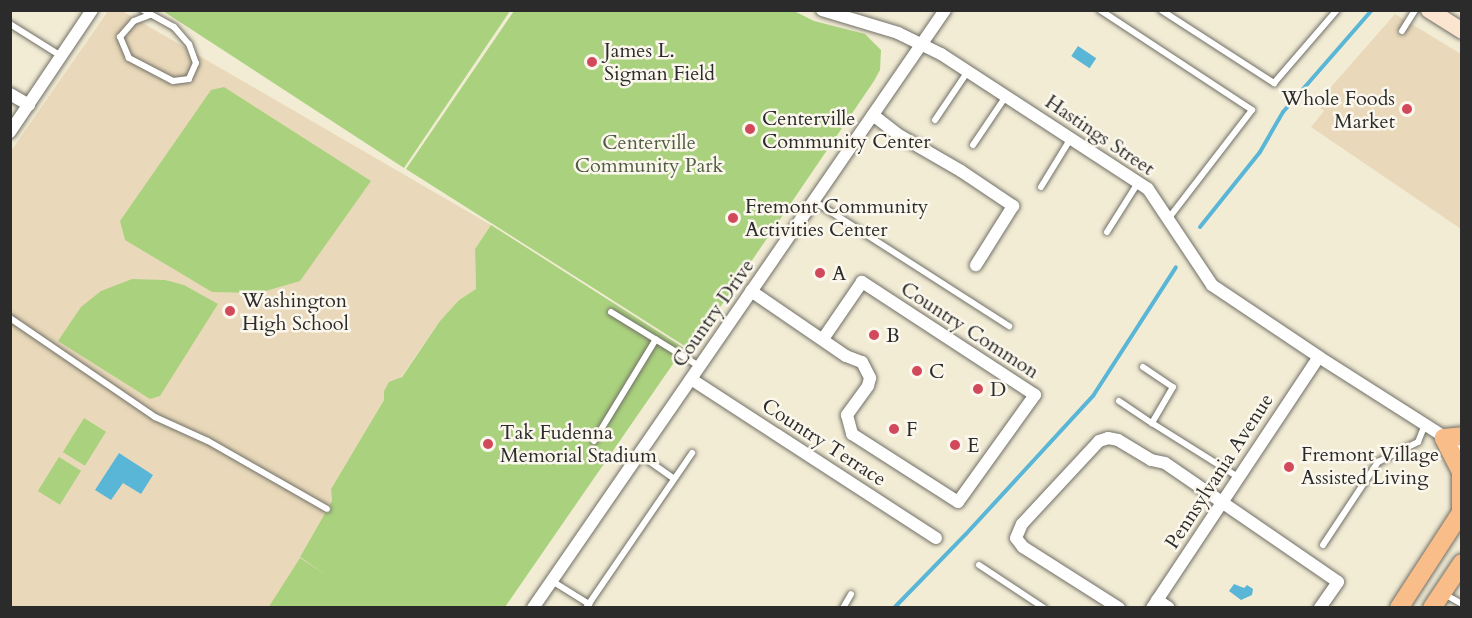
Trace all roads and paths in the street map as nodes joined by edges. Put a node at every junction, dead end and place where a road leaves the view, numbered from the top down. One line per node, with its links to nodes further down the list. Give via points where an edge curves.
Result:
1 (92, 10): 15 (street)
2 (143, 10): 10 (lane)
3 (822, 10): 14 (street, Hastings Street, via 897,33)
4 (945, 10): 14 (street, Country Drive)
5 (1100, 10): 28 (lane, via 1251,110)
6 (1161, 10): 7 (lane, via 1274,83)
7 (1337, 10)
8 (1415, 10): 12 (lane)
9 (1429, 10): 13 (main road)
10 (150, 15): 10 (lane, via 174,27 189,44 196,63 189,79 172,81 129,58 120,37 134,21)
11 (10, 24): 15 (lane)
12 (1402, 31)
13 (1461, 31)
14 (921, 45): 16 (street, Hastings Street); 20 (street, Country Drive)
15 (62, 57): 19 (street)
16 (968, 71): 18 (street, Hastings Street); 21 (lane)
17 (10, 94): 19 (street)
18 (1006, 96): 23 (street, Hastings Street); 24 (lane)
19 (29, 105): 22 (street)
20 (873, 115): 27 (street, Country Drive); 30 (street, via 1013,206)
21 (934, 120)
22 (10, 132)
23 (1071, 138): 25 (street, Hastings Street); 26 (lane)
24 (973, 145)
25 (1138, 182): 28 (street, Hastings Street, via 1148,189); 29 (lane)
26 (1041, 187)
27 (814, 200): 31 (street, Country Drive); 34 (lane)
28 (1168, 219): 37 (street, Hastings Street, via 1212,285)
29 (1107, 232)
30 (976, 265)
31 (752, 291): 36 (street, Country Terrace); 38 (street, Country Drive)
32 (612, 312): 35 (lane)
33 (10, 318): 53 (lane, via 155,417 208,441)
34 (1009, 326)
35 (656, 339): 38 (lane); 45 (lane)
36 (824, 339): 51 (street, Country Terrace, via 846,356 862,362 870,378 847,415 852,434); 51 (street, Country Common, via 862,282 1035,395)
37 (1319, 357): 43 (street, Hastings Street); 49 (street, Pennsylvania Avenue)
38 (699, 367): 40 (street, Country Drive)
39 (1143, 367): 42 (lane, via 1173,387)
40 (691, 379): 48 (street, Country Drive); 55 (street, Country Terrace)
41 (1119, 401): 42 (lane)
42 (1152, 423): 49 (lane)
43 (1425, 425): 44 (street, Hastings Street); 56 (lane, via 1418,442 1378,462)
44 (1453, 437): 46 (street, Hastings Street); 54 (main road, via 1461,472)
45 (594, 441)
46 (1461, 448)
47 (692, 453): 50 (lane)
48 (639, 454): 50 (lane); 59 (street, Country Drive)
49 (1238, 477): 52 (street, Pennsylvania Avenue)
50 (673, 478): 64 (lane)
51 (958, 502)
52 (1221, 502): 62 (street, Pennsylvania Avenue); 68 (street, via 1165,463 1151,460 1118,440 1099,441 1022,524 1016,538 1023,548); 70 (street, via 1338,582)
53 (327, 509)
54 (1461, 511): 71 (main road)
55 (936, 538)
56 (1323, 546)
57 (1461, 563): 61 (main road)
58 (979, 566): 67 (lane)
59 (552, 580): 64 (lane); 65 (street, Country Drive)
60 (851, 594): 66 (lane)
61 (1437, 600): 63 (lane)
62 (1155, 604): 69 (street)
63 (1461, 604)
64 (588, 606)
65 (533, 608)
66 (843, 608)
67 (1044, 608)
68 (1119, 608)
69 (1169, 608)
70 (1320, 608)
71 (1399, 608)

